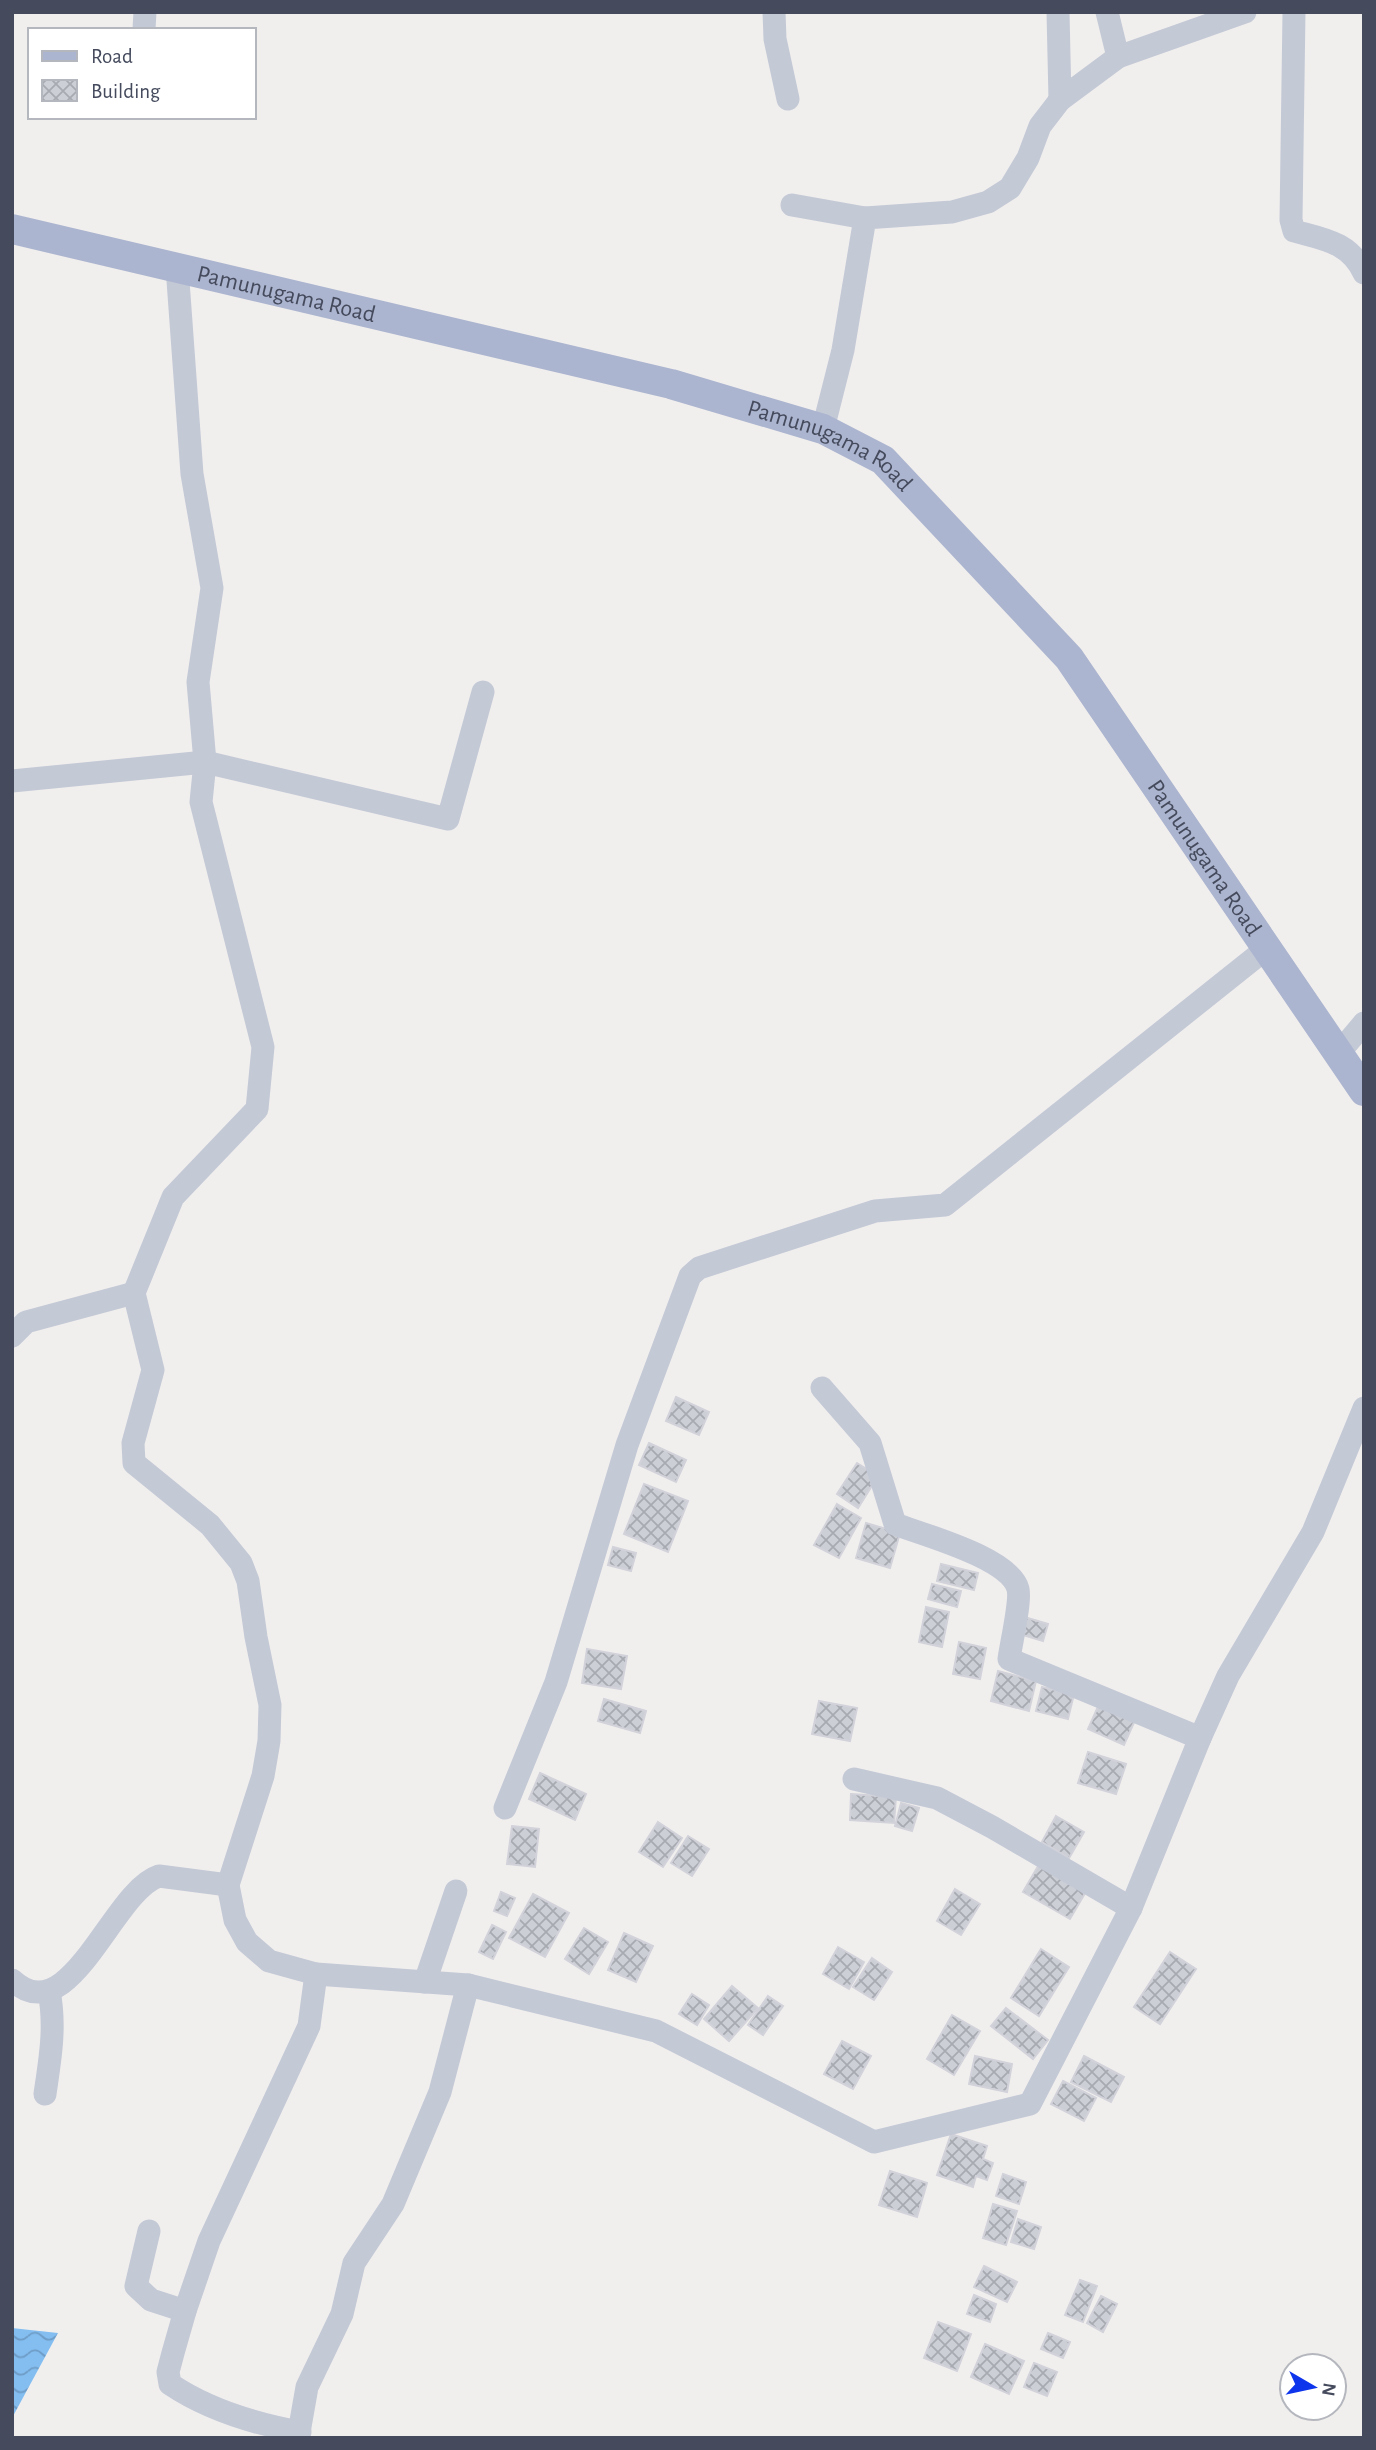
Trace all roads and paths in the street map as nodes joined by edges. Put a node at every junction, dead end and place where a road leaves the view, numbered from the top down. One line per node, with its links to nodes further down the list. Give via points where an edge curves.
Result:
1 (774, 12): 7 (street)
2 (1058, 12): 8 (street)
3 (1107, 12): 6 (street)
4 (1245, 12): 6 (street)
5 (1294, 12): 13 (street, via 1291,220 1294,231 1333,241 1357,259)
6 (1118, 57): 8 (street)
7 (788, 99)
8 (1060, 100): 10 (street, via 1040,126 1010,188 988,202 952,212)
9 (792, 205): 10 (street)
10 (865, 218): 14 (street, via 843,350)
11 (12, 229): 12 (main road, Pamunugama Road)
12 (177, 268): 14 (main road, Pamunugama Road, via 671,384); 16 (street, via 192,474 212,588 198,682)
13 (1364, 273)
14 (823, 429): 18 (main road, Pamunugama Road, via 883,460 1069,657)
15 (482, 692): 16 (street, via 448,819)
16 (205, 762): 17 (street); 22 (street, via 201,802 263,1047 257,1110 173,1196)
17 (12, 781)
18 (1266, 948): 20 (main road, Pamunugama Road); 28 (street, via 945,1205 875,1211 699,1268 690,1276 627,1445 556,1682)
19 (1364, 1023): 20 (street)
20 (1338, 1054): 21 (main road, Pamunugama Road)
21 (1364, 1091)
22 (134, 1293): 23 (street, via 26,1322); 29 (street, via 153,1370 133,1443 134,1463 210,1525 241,1563 270,1705 263,1776)
23 (12, 1336)
24 (822, 1388): 26 (street, via 870,1443 895,1524 983,1556 1013,1578 1018,1590 1009,1659)
25 (1364, 1408): 26 (street, via 1314,1532 1228,1676)
26 (1199, 1738): 31 (street)
27 (855, 1779): 31 (street, via 937,1798)
28 (505, 1808)
29 (228, 1885): 32 (street, via 235,1920 247,1942 269,1961); 36 (street, via 159,1876 148,1880 77,1971)
30 (456, 1891): 34 (street)
31 (1131, 1908): 35 (street, via 1030,2104 874,2142 656,2031)
32 (316, 1974): 34 (street); 39 (street, via 309,2026 209,2241)
33 (12, 1980): 36 (street, via 32,1994)
34 (425, 1982): 35 (street)
35 (468, 1985): 41 (street, via 440,2092 393,2204 354,2263 342,2314 307,2387)
36 (49, 1991): 37 (street, via 53,2039)
37 (45, 2094)
38 (149, 2231): 39 (street, via 136,2286 151,2300)
39 (185, 2311): 40 (street, via 168,2372 170,2384)
40 (267, 2432): 41 (street)
41 (299, 2435)

